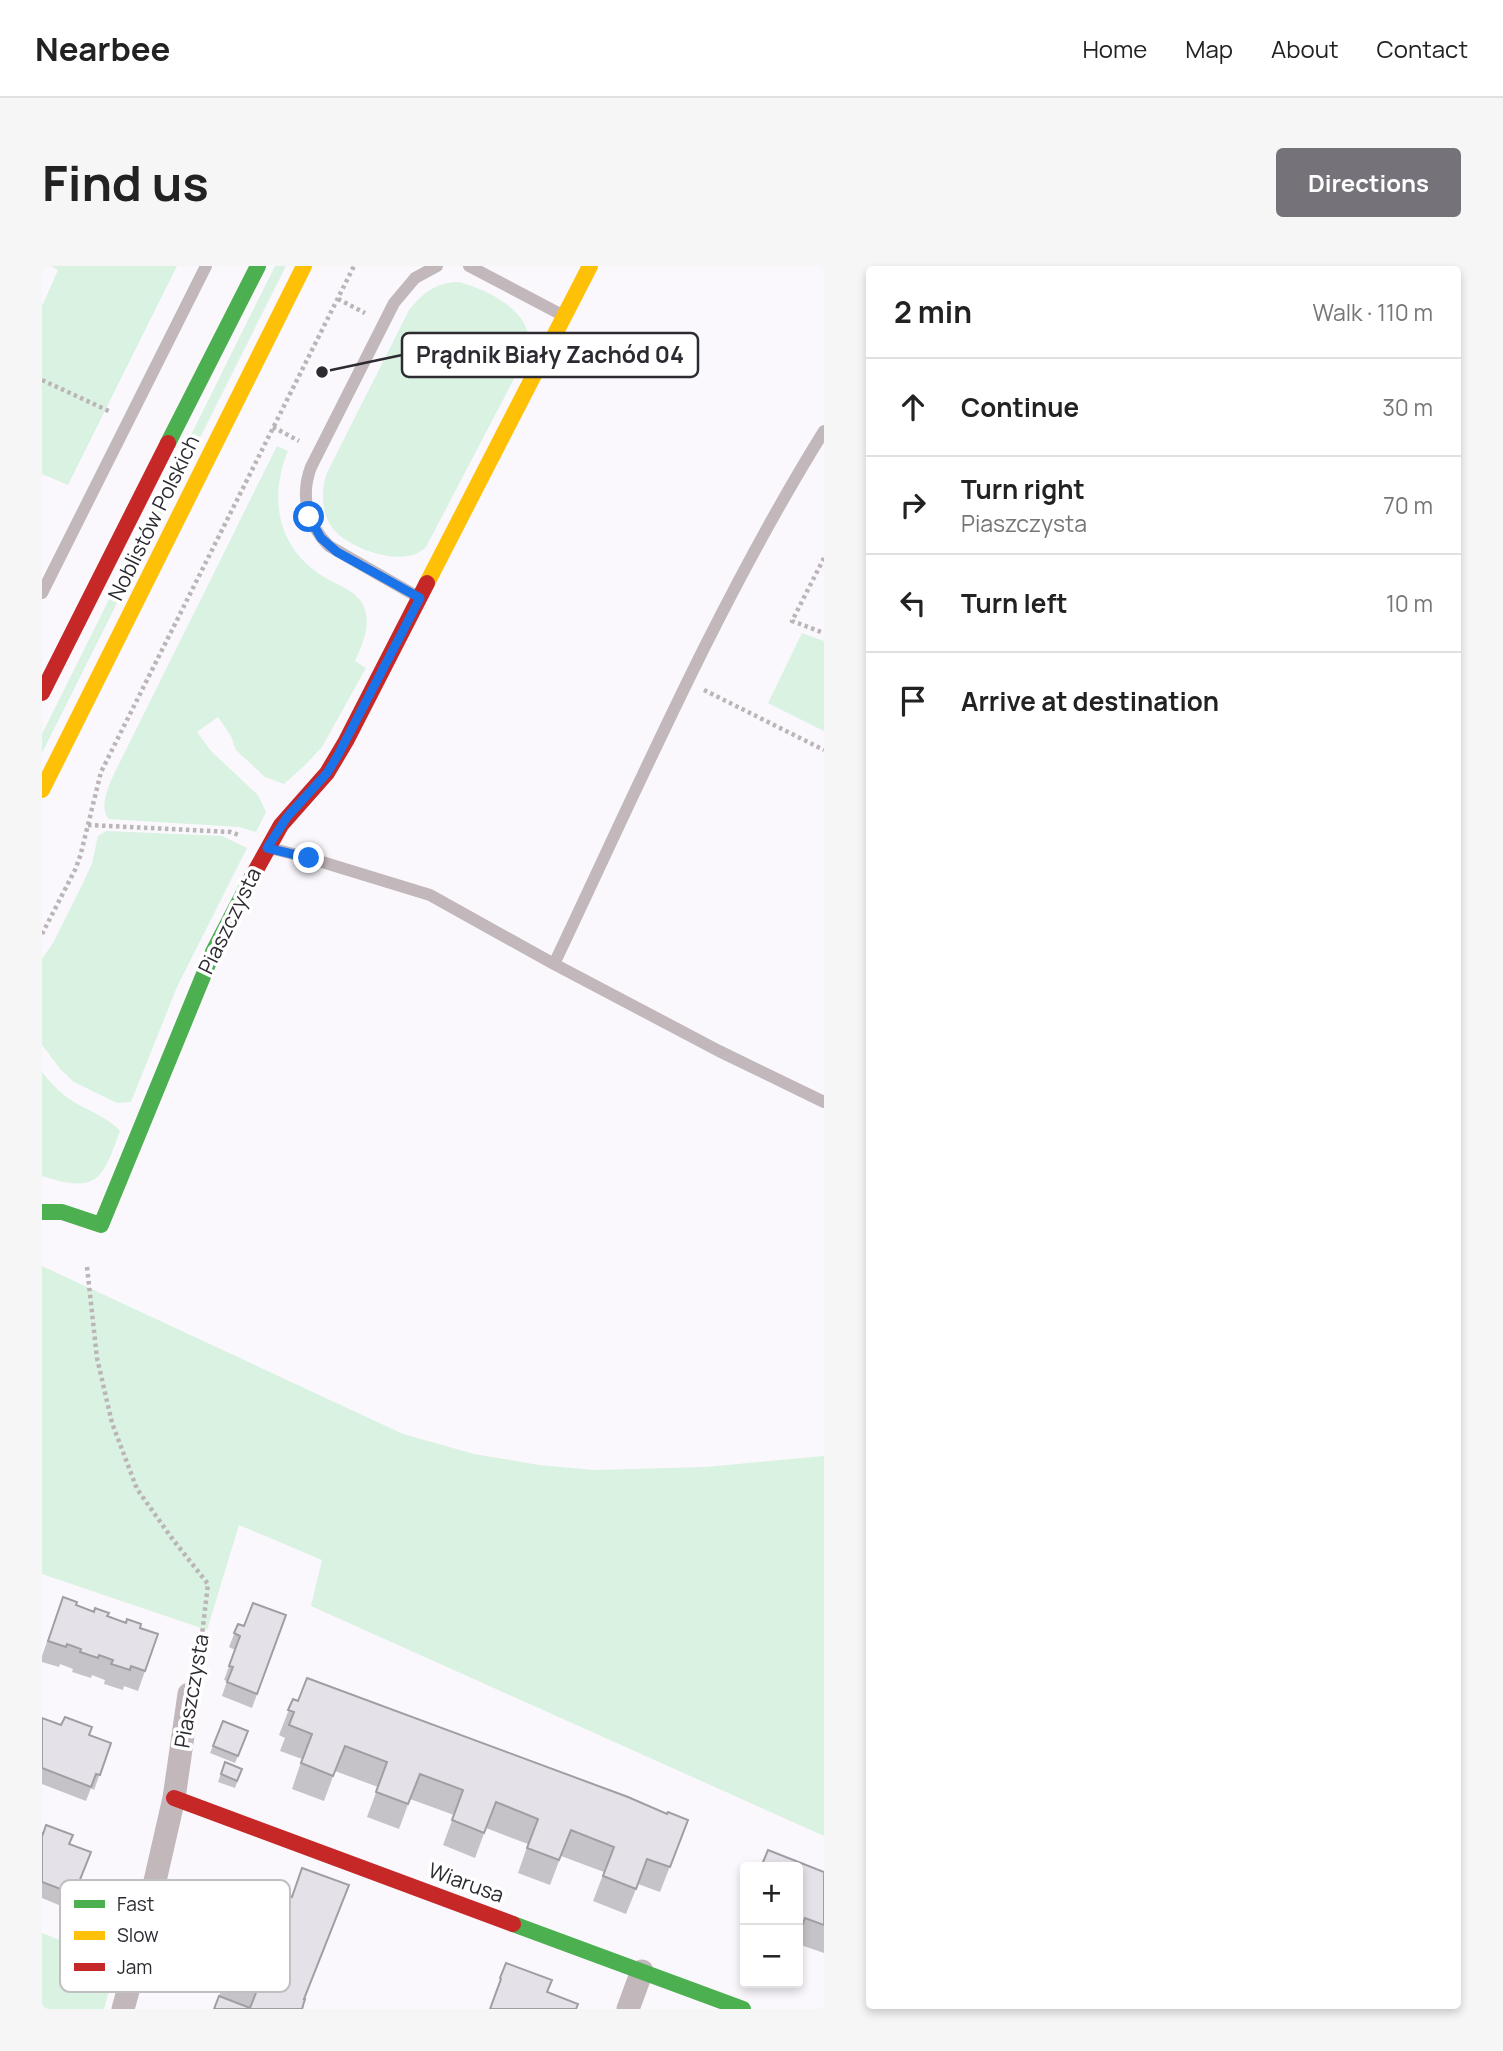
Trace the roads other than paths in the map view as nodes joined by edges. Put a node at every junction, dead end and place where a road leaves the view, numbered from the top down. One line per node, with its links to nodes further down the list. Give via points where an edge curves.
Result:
1 (206, 266): 9 (lane)
2 (258, 266): 11 (street, Noblistów Polskich)
3 (304, 266): 12 (street, Noblistów Polskich)
4 (437, 266): 10 (lane, via 415,278 394,303 311,467 306,486 309,517 329,546)
5 (469, 266): 7 (lane)
6 (590, 266): 7 (street, Piaszczysta)
7 (564, 317): 10 (street, Piaszczysta)
8 (824, 431): 14 (lane, via 774,514 688,682)
9 (42, 593)
10 (420, 598): 13 (street, Piaszczysta, via 327,773 287,817)
11 (42, 693)
12 (42, 790)
13 (267, 848): 14 (lane, via 430,895); 17 (street, Piaszczysta, via 213,952 101,1224)
14 (554, 964): 15 (lane)
15 (824, 1102)
16 (42, 1195): 17 (street, Piaszczysta)
17 (52, 1212)
18 (189, 1694): 19 (street, Piaszczysta)
19 (174, 1798): 20 (street, Piaszczysta); 21 (street, Wiarusa)
20 (155, 1880)
21 (642, 1971): 24 (street); 25 (street, Wiarusa)
22 (128, 1992): 23 (street, Piaszczysta)
23 (123, 2009)
24 (628, 2009)
25 (743, 2009)

